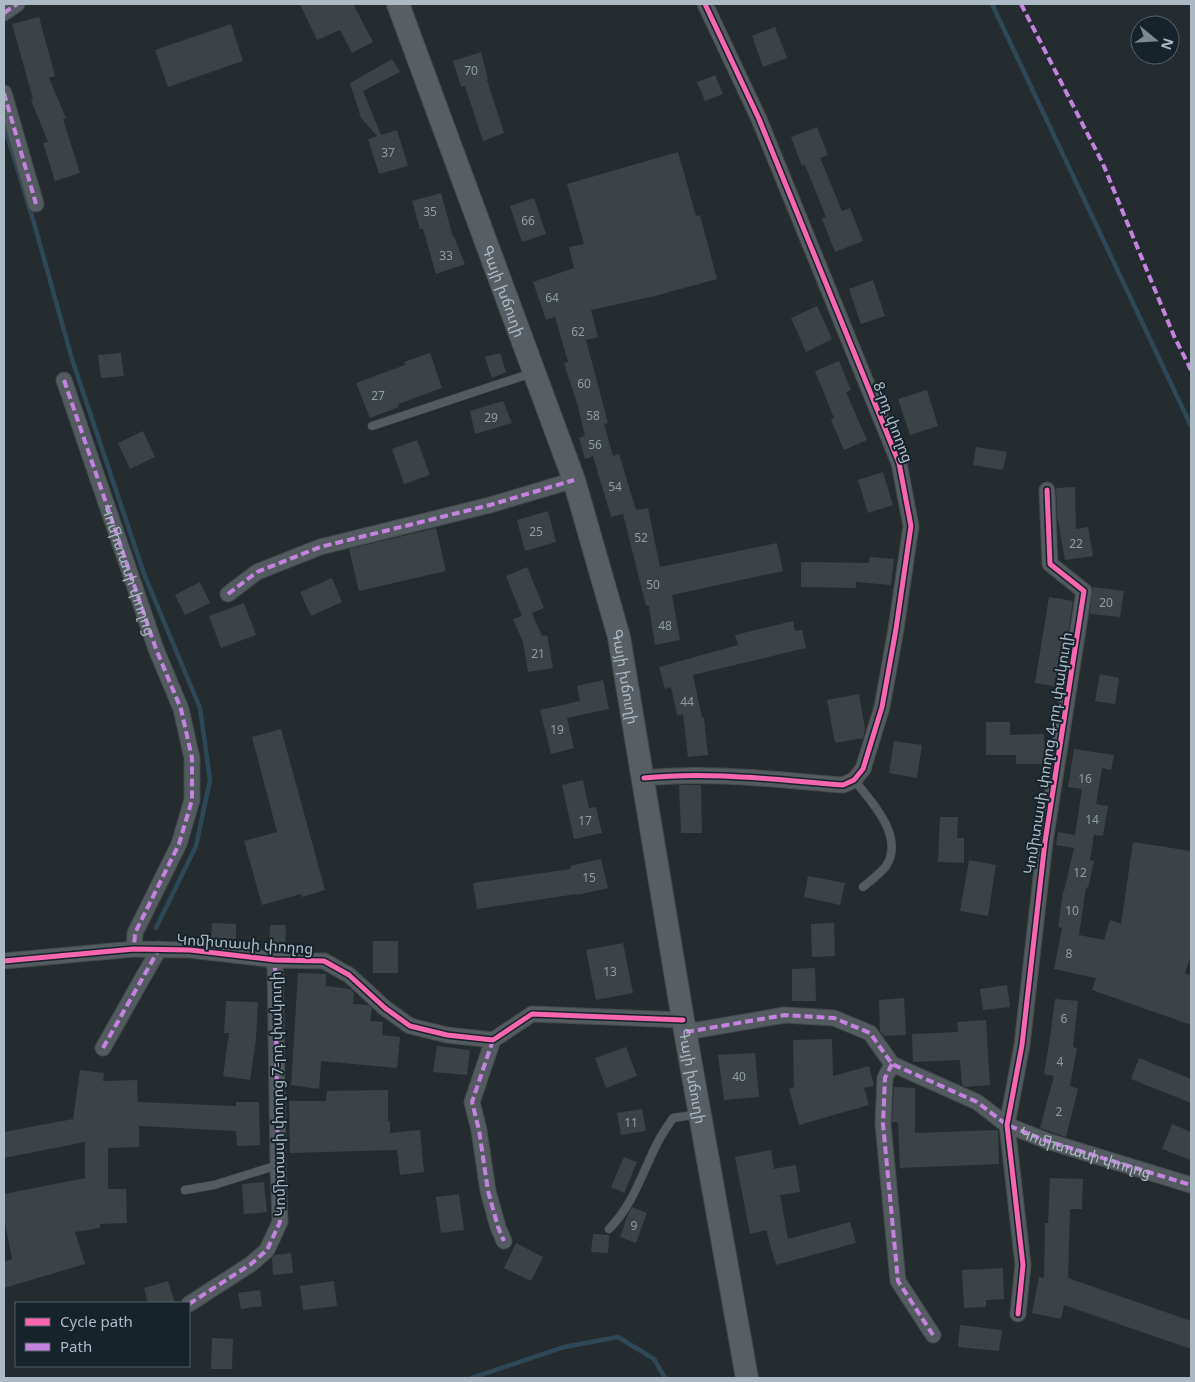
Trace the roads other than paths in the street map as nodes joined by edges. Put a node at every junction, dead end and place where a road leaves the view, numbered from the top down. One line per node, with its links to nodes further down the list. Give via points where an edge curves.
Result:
1 (17, 4): 4 (street)
2 (398, 4): 7 (main road, Գայի խճուղի)
3 (705, 4): 14 (street, 8-րդ փողոց, via 759,119 901,472 911,526 896,630 882,706 863,769)
4 (4, 13)
5 (4, 93): 6 (street)
6 (36, 204)
7 (534, 372): 9 (lane); 10 (main road, Գայի խճուղի)
8 (64, 380): 16 (street, Կոմիտասի փողոց, via 156,649 181,709 192,758 192,800 179,844 135,933)
9 (372, 426)
10 (574, 480): 12 (street, via 320,547 257,572); 13 (main road, Գայի խճուղի, via 619,637)
11 (1046, 490): 25 (street, Կոմիտասի փողոց 4-րդ փակուղի, via 1050,564 1084,591 1045,842 1022,1045)
12 (228, 594)
13 (644, 778): 14 (street, via 702,776 843,784); 20 (main road, Գայի խճուղի)
14 (854, 780): 15 (lane, via 879,812 891,835 892,854 885,868)
15 (862, 888)
16 (134, 949): 17 (street, Կոմիտասի փողոց); 19 (street)
17 (159, 949): 18 (street, Կոմիտասի փողոց); 22 (street)
18 (275, 960): 21 (street, Կոմիտասի փողոց, via 324,961 349,975 410,1026 447,1035); 26 (street, Կոմիտասի փողոց 7-րդ փակուղի)
19 (4, 961)
20 (685, 1026): 21 (street, via 532,1014); 23 (street, via 785,1015 834,1018 870,1033); 24 (main road, Գայի խճուղի)
21 (493, 1040): 30 (street, via 472,1102 488,1191)
22 (103, 1048)
23 (892, 1064): 25 (street, Կոմիտասի փողոց, via 977,1102); 33 (street, via 885,1078 883,1124 898,1281)
24 (700, 1114): 29 (lane, via 673,1118 621,1217); 34 (main road, Գայի խճուղի)
25 (1007, 1125): 27 (street, Կոմիտասի փողոց, via 1047,1141); 32 (street, via 1023,1265)
26 (278, 1165): 28 (lane, via 214,1185); 31 (street, Կոմիտասի փողոց 7-րդ փակուղի, via 280,1222 267,1250)
27 (1191, 1185)
28 (185, 1190)
29 (609, 1229)
30 (504, 1241)
31 (190, 1303)
32 (1018, 1314)
33 (933, 1335)
34 (747, 1378)

